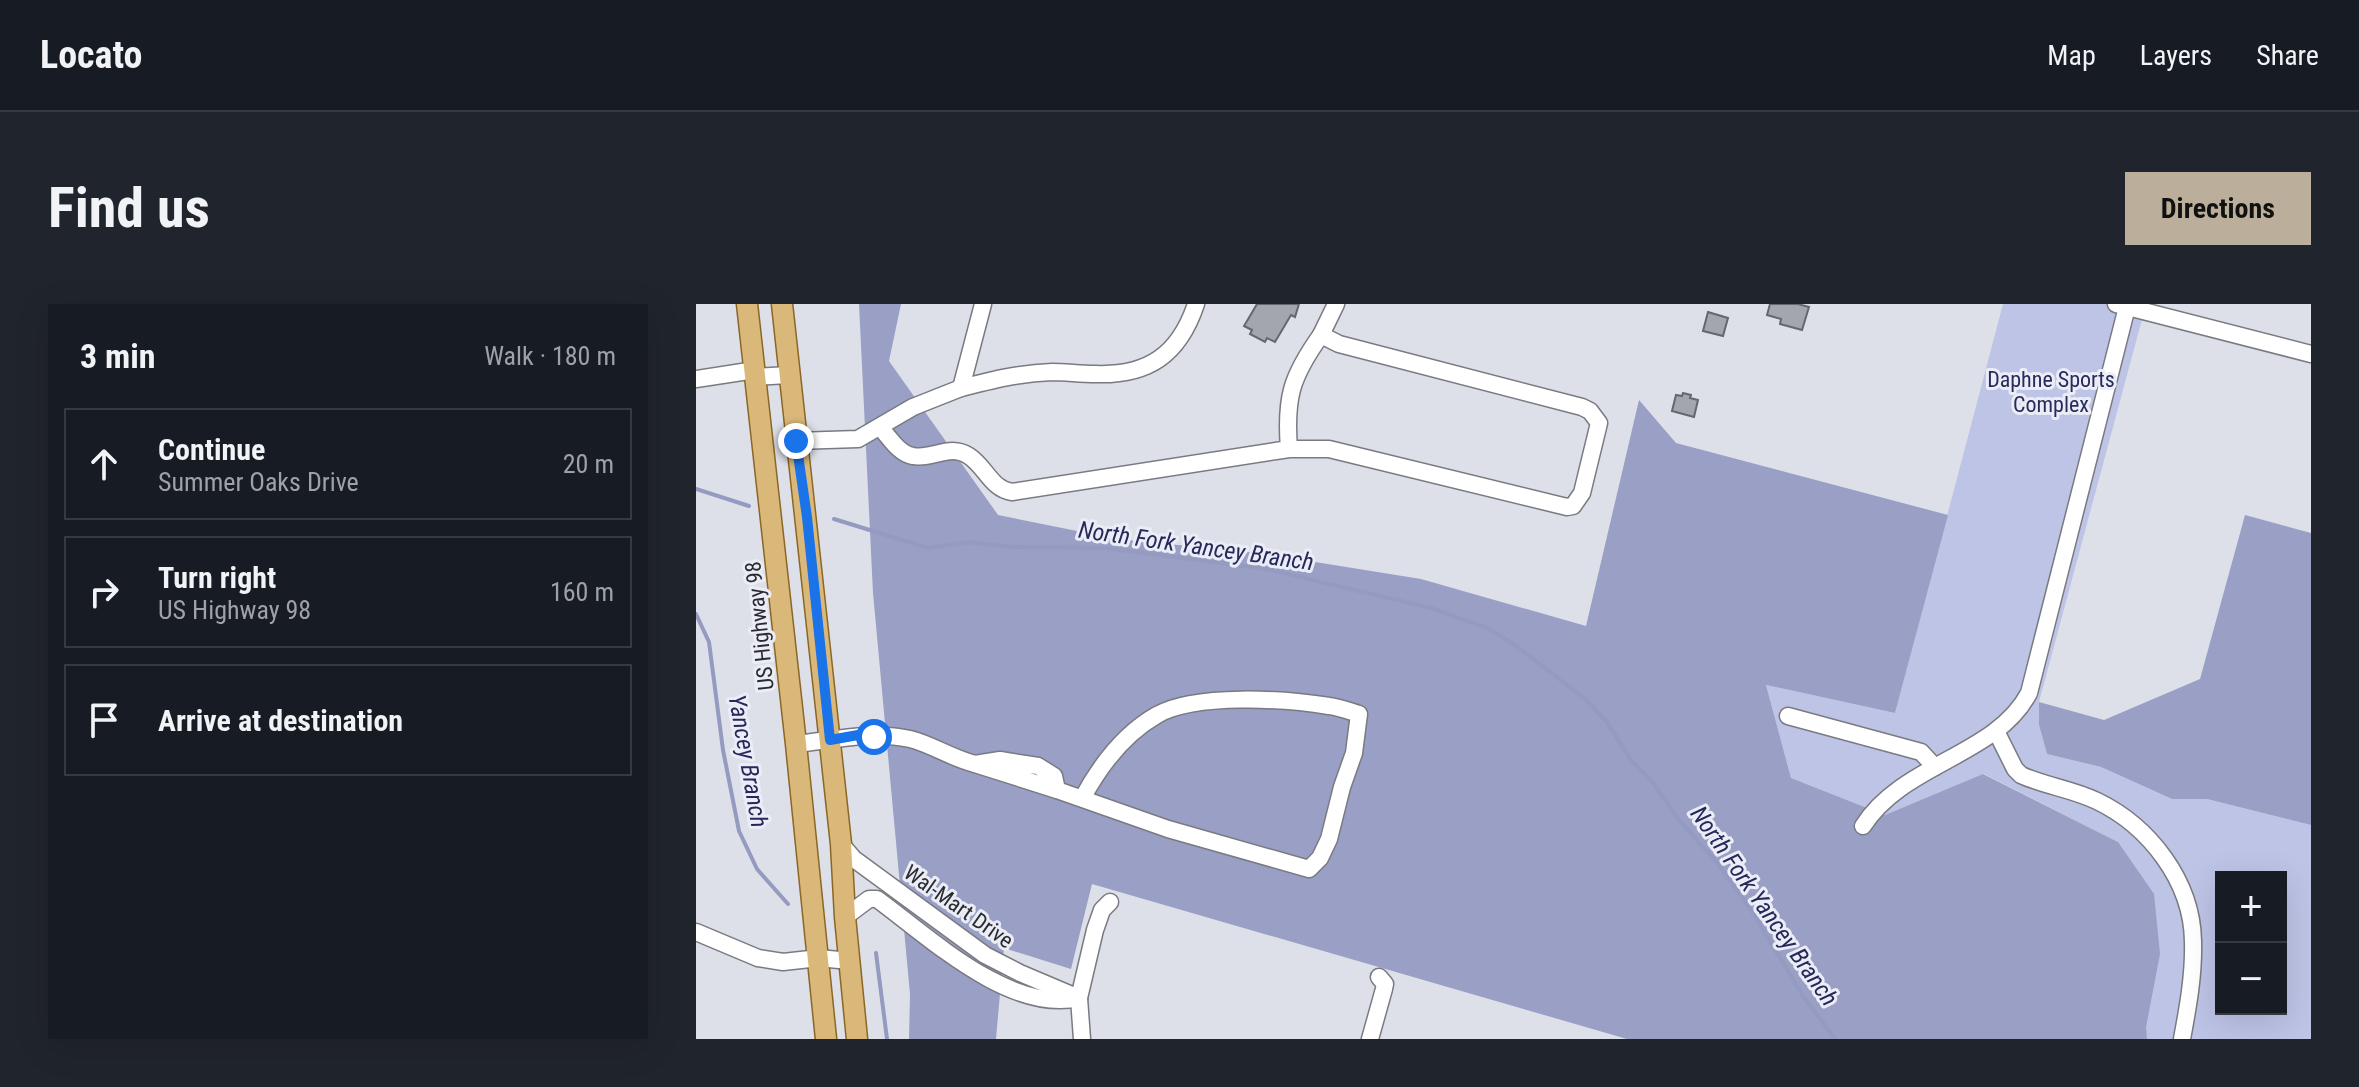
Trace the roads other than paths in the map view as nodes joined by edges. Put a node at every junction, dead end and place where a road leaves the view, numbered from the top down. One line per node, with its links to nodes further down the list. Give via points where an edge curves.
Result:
1 (747, 304): 9 (main road, US Highway 98)
2 (782, 304): 10 (main road)
3 (983, 304): 12 (street)
4 (1196, 304): 12 (street, via 1178,342 1146,367 1120,373 1029,373)
5 (1336, 304): 7 (street)
6 (2121, 306): 8 (street); 17 (street, via 2029,693)
7 (1321, 335): 15 (street, via 1291,387); 15 (street, via 1590,411 1599,430 1585,484 1579,501 1567,507 1329,449)
8 (2311, 354)
9 (755, 374): 10 (street); 11 (street); 19 (main road, US Highway 98)
10 (789, 375): 14 (main road)
11 (696, 379)
12 (961, 388): 13 (street)
13 (880, 427): 14 (street, via 858,439); 15 (street, via 903,452 915,457 945,450 968,455 997,487 1012,492)
14 (796, 441): 18 (main road)
15 (1289, 449)
16 (1788, 716): 20 (street, via 1921,752)
17 (1996, 731): 20 (street); 35 (street, via 2021,775 2111,808 2156,846 2176,878 2193,938)
18 (830, 740): 19 (street); 21 (street, via 858,735 911,739 955,759); 23 (main road)
19 (796, 744): 28 (main road, US Highway 98)
20 (1935, 767): 22 (street, via 1886,799)
21 (1083, 797): 21 (street, via 1168,829 1309,869 1329,839 1354,753 1359,714 1276,701 1184,704 1157,715 1127,738)
22 (1863, 826)
23 (841, 844): 25 (main road); 30 (street, Wal-Mart Drive, via 985,955)
24 (1110, 902): 30 (street, via 1095,930)
25 (845, 917): 27 (main road); 30 (street, Wal-Mart Drive, via 858,905 877,899 973,969 1008,987 1063,1002)
26 (696, 932): 28 (street, via 758,958)
27 (848, 957): 28 (street); 32 (main road)
28 (819, 958): 31 (main road, US Highway 98)
29 (1379, 977): 34 (street, via 1385,984)
30 (1079, 998): 33 (street)
31 (826, 1039)
32 (857, 1039)
33 (1082, 1039)
34 (1370, 1039)
35 (2182, 1039)

